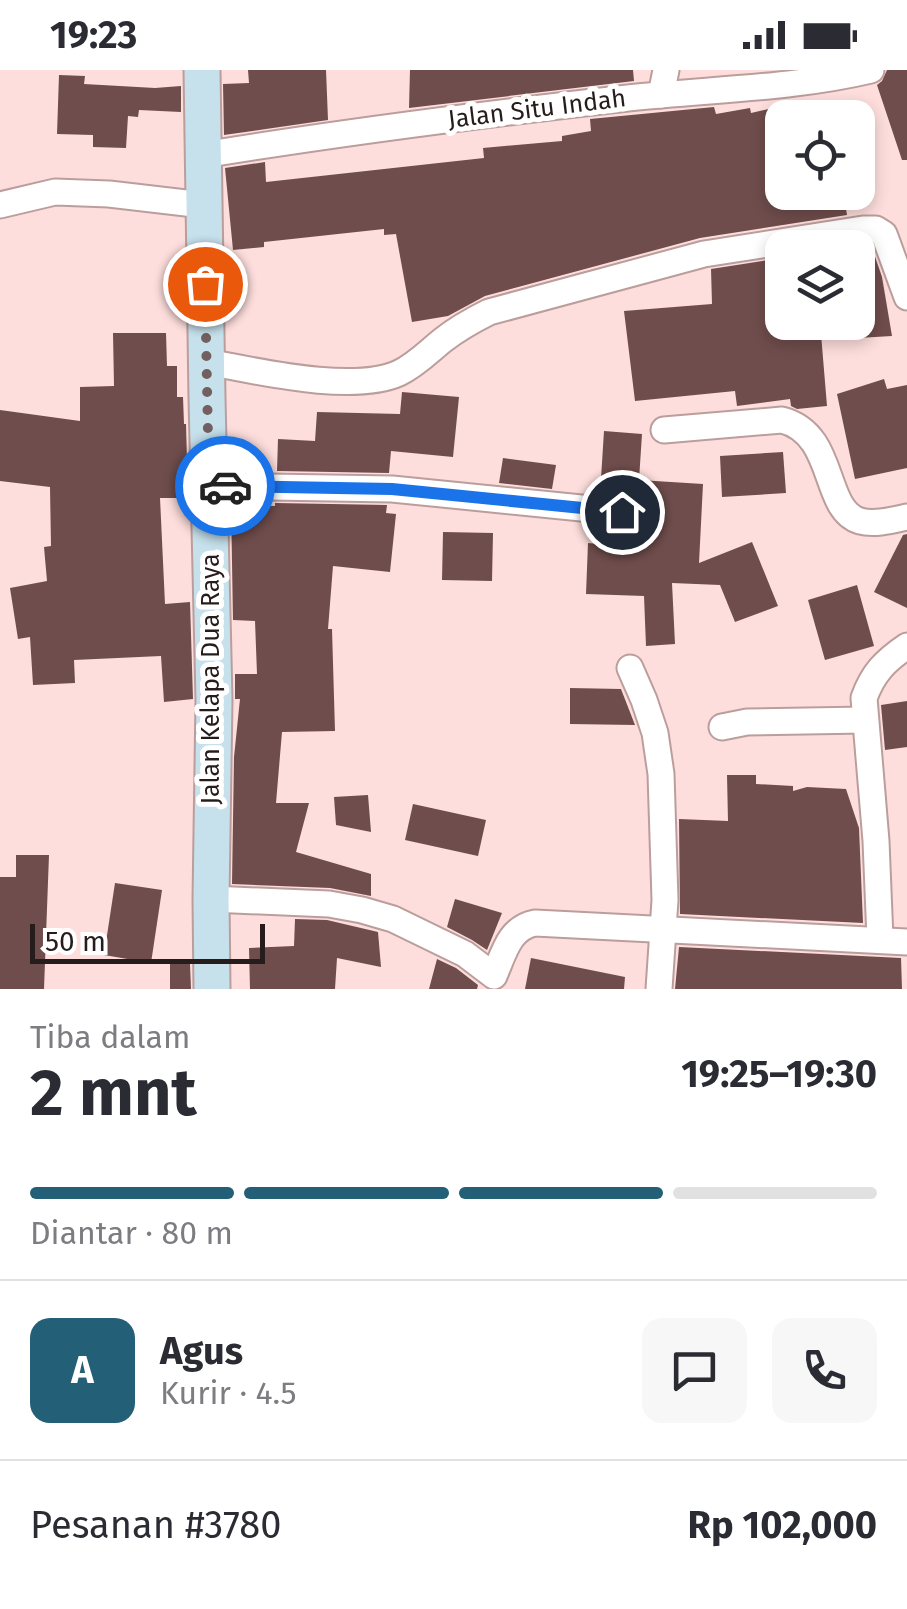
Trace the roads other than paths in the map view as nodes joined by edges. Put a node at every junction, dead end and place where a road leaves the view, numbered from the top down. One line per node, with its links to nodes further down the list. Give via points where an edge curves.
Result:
1 (202, 70): 4 (main road, Jalan Kelapa Dua Raya)
2 (871, 70): 3 (street, Jalan Situ Indah, via 804,83)
3 (664, 83): 4 (street, Jalan Situ Indah)
4 (203, 155): 6 (main road, Jalan Kelapa Dua Raya)
5 (0, 205): 6 (street, via 54,192)
6 (203, 205): 8 (main road, Jalan Kelapa Dua Raya)
7 (907, 297): 8 (street, via 884,234 863,228 704,254 489,312 382,380 325,381)
8 (206, 362): 10 (main road, Jalan Kelapa Dua Raya)
9 (664, 430): 12 (street, via 796,424 819,450 848,515 872,522)
10 (209, 486): 11 (street, via 392,489); 17 (main road, Jalan Kelapa Dua Raya)
11 (622, 512)
12 (907, 517)
13 (907, 646): 15 (street, via 871,678)
14 (630, 668): 18 (street, via 655,733 661,774)
15 (865, 720): 16 (street); 19 (street)
16 (722, 727)
17 (211, 899): 18 (street, via 362,910 465,954 494,976 522,926); 21 (main road, Jalan Kelapa Dua Raya)
18 (664, 929): 19 (street); 22 (street)
19 (880, 939): 20 (street)
20 (907, 942)
21 (212, 989)
22 (659, 989)

